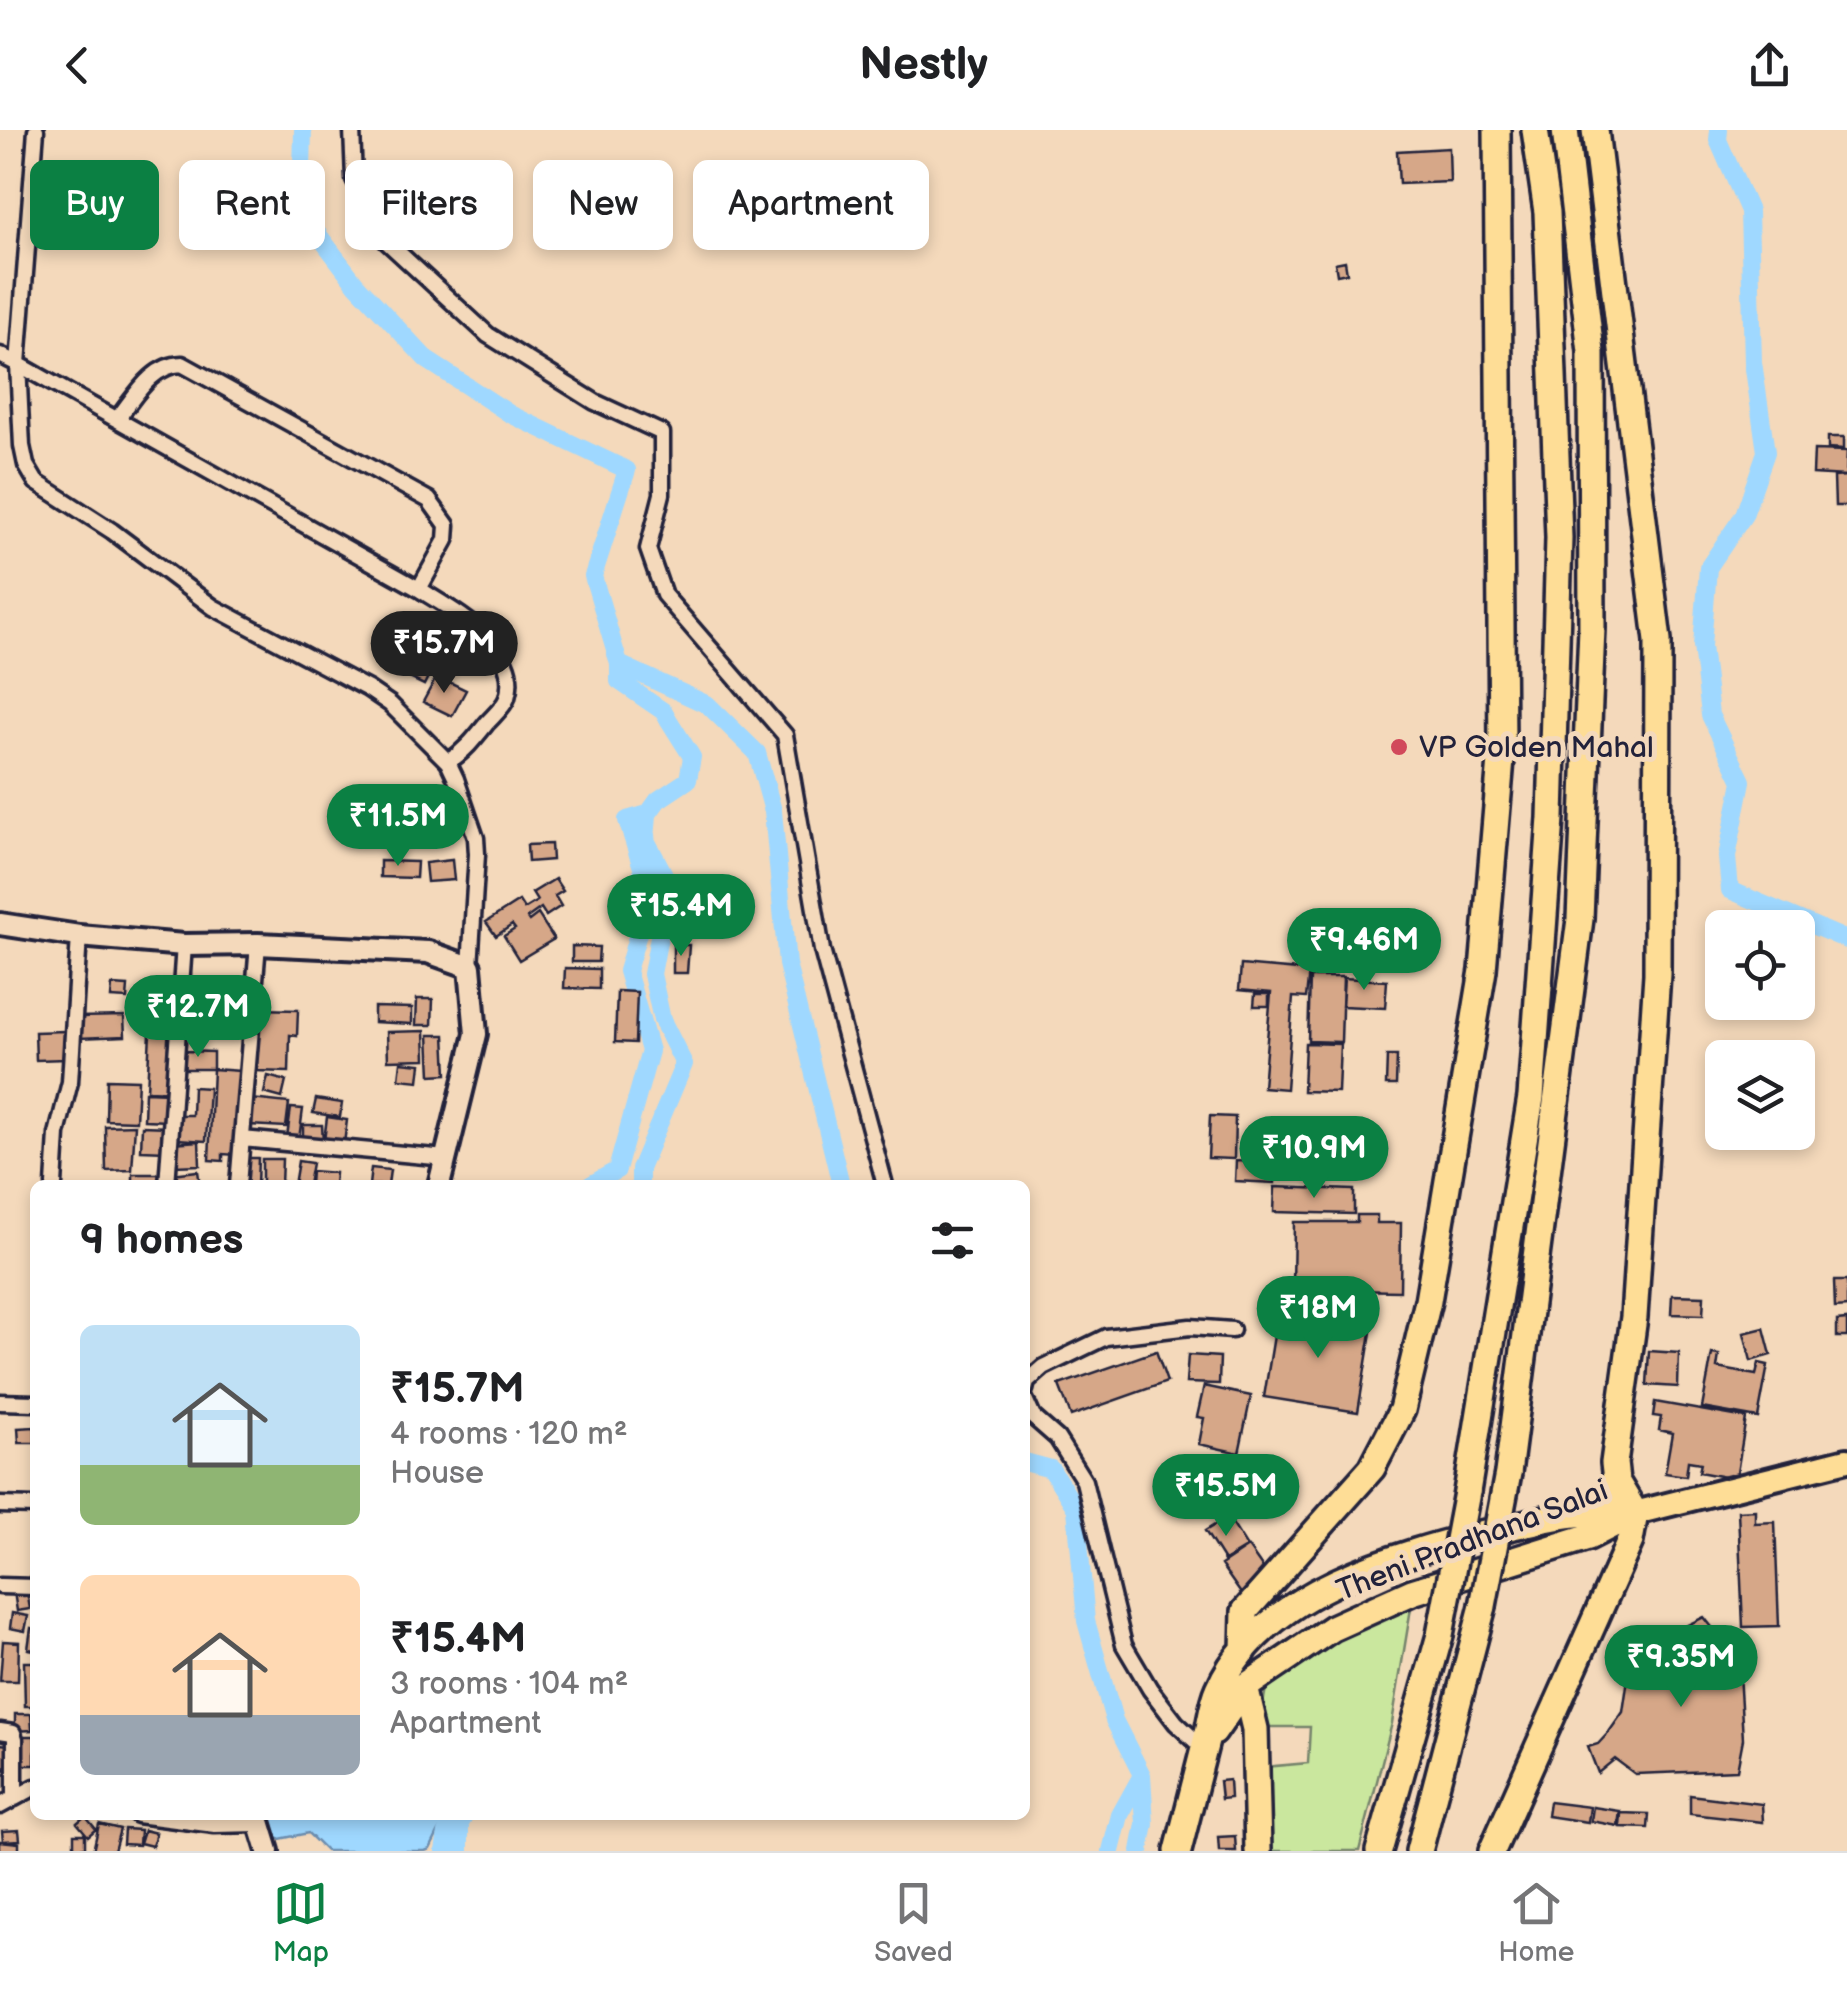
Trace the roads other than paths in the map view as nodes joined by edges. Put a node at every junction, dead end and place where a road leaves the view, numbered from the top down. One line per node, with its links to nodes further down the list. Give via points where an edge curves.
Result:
1 (36, 130): 8 (street)
2 (352, 130): 23 (street, via 354,178 386,241 488,335 595,402 662,433 662,494 648,549 664,595 785,735 822,950)
3 (1497, 130): 35 (highway, via 1502,748 1483,970 1428,1301 1402,1410 1372,1468 1245,1611)
4 (1535, 130): 48 (highway, bridge, via 1547,212 1559,538 1551,818 1531,1097 1440,1635)
5 (1565, 130): 49 (highway, bridge, via 1591,352 1592,628 1580,919 1508,1473 1483,1606)
6 (1595, 130): 32 (highway, via 1658,641 1657,974 1634,1318 1614,1463 1616,1481)
7 (0, 355): 8 (street)
8 (18, 364): 9 (street); 11 (street, via 22,446 36,482 213,607 379,696)
9 (117, 419): 10 (street); 10 (street, via 158,370 182,364 366,463 428,500 447,525 446,540)
10 (418, 589): 11 (street, via 496,646 508,674 506,699 466,750)
11 (448, 762): 16 (street, via 476,838)
12 (0, 924): 13 (main road)
13 (78, 936): 15 (main road); 19 (street, via 70,1082)
14 (258, 944): 15 (main road); 16 (main road, via 428,952); 17 (street)
15 (184, 945): 20 (street)
16 (470, 967): 18 (main road, via 476,1034)
17 (242, 1139): 18 (street); 21 (street)
18 (446, 1158): 22 (main road)
19 (54, 1180)
20 (167, 1180)
21 (238, 1180)
22 (440, 1180)
23 (884, 1180)
24 (1232, 1330): 25 (street, via 1190,1327 1106,1337)
25 (1030, 1379)
26 (0, 1402): 27 (street)
27 (30, 1403)
28 (1030, 1409): 38 (street, via 1084,1481 1124,1644 1150,1689)
29 (1847, 1460): 32 (main road, Theni Pradhana Salai)
30 (0, 1505): 31 (street)
31 (30, 1506)
32 (1635, 1513): 35 (highway, Theni Pradhana Salai, via 1571,1512 1428,1547 1331,1584); 36 (highway, Theni Pradhana Salai, via 1588,1537 1412,1592 1332,1628); 50 (highway, via 1630,1541)
33 (0, 1586): 34 (street)
34 (30, 1586)
35 (1244, 1650): 38 (highway, Theni Pradhana Salai, via 1218,1689)
36 (1245, 1687): 38 (highway, Theni Pradhana Salai); 47 (highway, via 1255,1729)
37 (0, 1730): 40 (street, via 15,1739)
38 (1204, 1748): 46 (highway, Theni Pradhana Salai)
39 (30, 1791): 40 (street)
40 (16, 1798): 41 (street)
41 (0, 1806)
42 (176, 1820): 43 (street)
43 (251, 1820)
44 (258, 1820): 45 (main road)
45 (268, 1851)
46 (1178, 1851)
47 (1258, 1851)
48 (1379, 1851)
49 (1419, 1851)
50 (1492, 1851)

